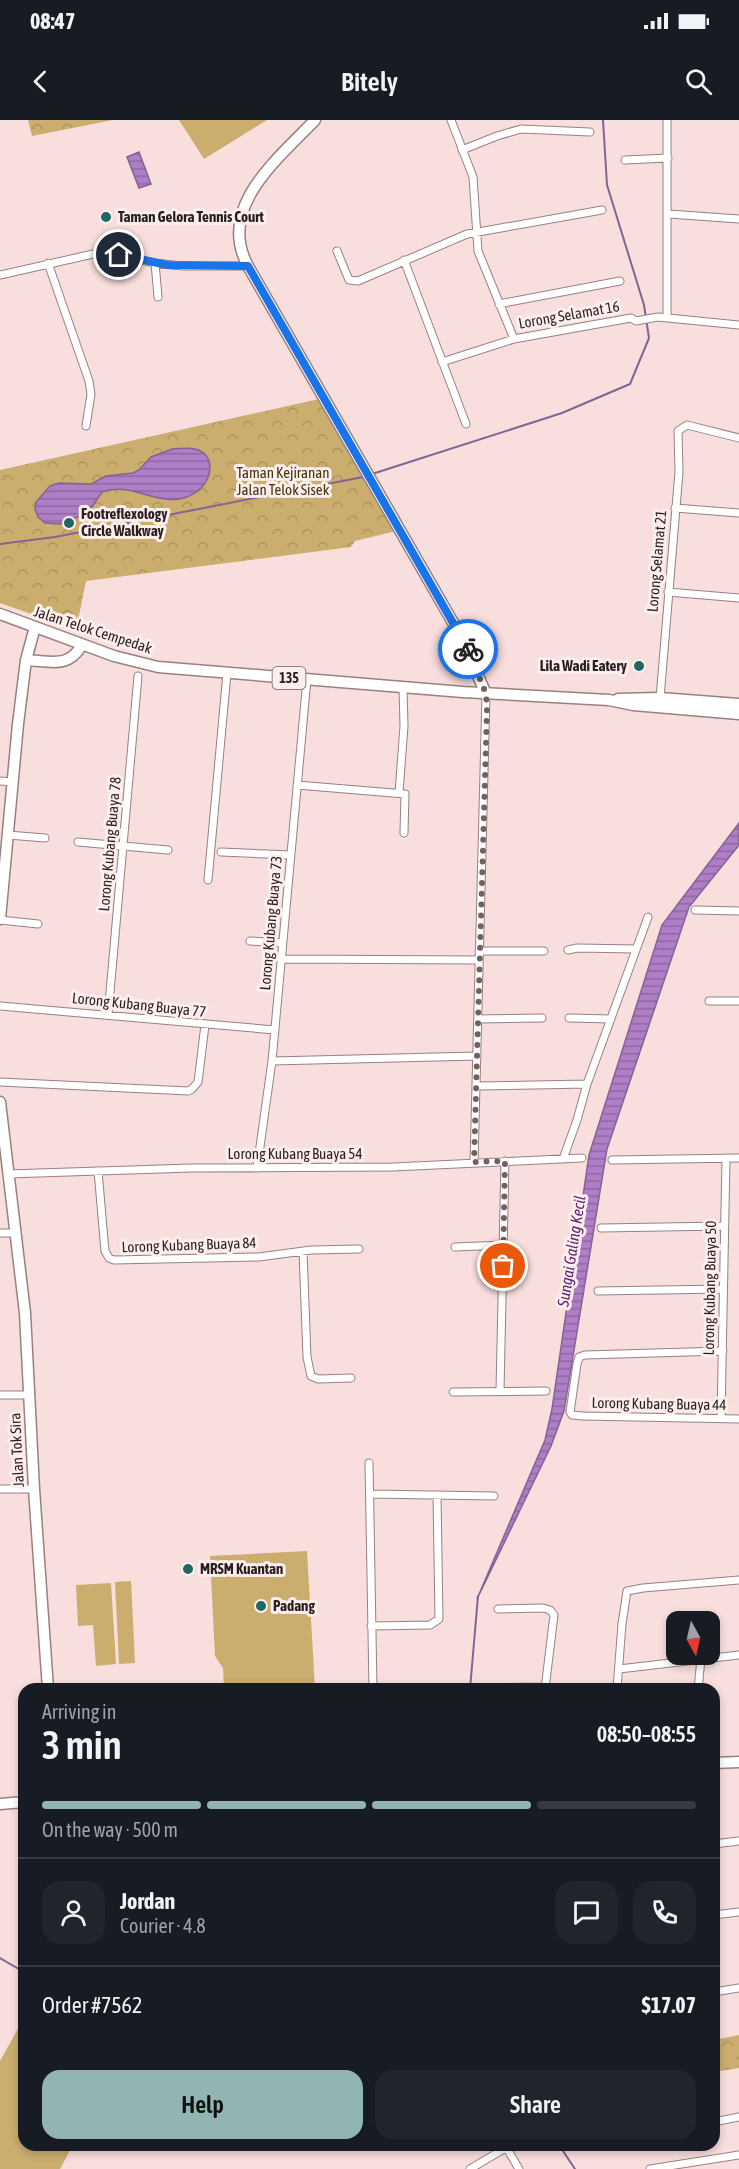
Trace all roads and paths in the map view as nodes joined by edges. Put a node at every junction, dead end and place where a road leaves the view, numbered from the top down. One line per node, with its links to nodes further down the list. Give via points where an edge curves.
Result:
1 (315, 120): 16 (street, via 266,172 246,201 239,220 238,240)
2 (451, 120): 5 (street)
3 (667, 120): 6 (street)
4 (591, 132): 5 (street, via 521,129)
5 (462, 150): 11 (street, via 472,177)
6 (668, 158): 7 (street); 9 (street)
7 (625, 160)
8 (602, 210): 11 (street)
9 (669, 214): 10 (street); 21 (street)
10 (739, 219)
11 (476, 232): 13 (street); 20 (street, via 481,258)
12 (337, 251): 13 (street, via 352,282)
13 (404, 260): 24 (street)
14 (48, 263): 15 (street, via 106,254); 17 (street); 26 (street, via 89,381)
15 (155, 263): 16 (street); 19 (street)
16 (248, 266): 40 (street, via 459,633)
17 (0, 275)
18 (620, 281): 20 (street)
19 (158, 297)
20 (499, 304): 23 (street)
21 (667, 318): 22 (street, Lorong Selamat 16); 23 (street, Lorong Selamat 16, via 631,318)
22 (739, 325)
23 (514, 339): 24 (street, Lorong Selamat 16)
24 (442, 362): 25 (street)
25 (466, 424)
26 (86, 426)
27 (739, 438): 28 (street, Lorong Selamat 21, via 692,425 680,428)
28 (675, 508): 29 (street); 30 (street, Lorong Selamat 21)
29 (739, 513)
30 (668, 592): 31 (street); 41 (street, Lorong Selamat 21)
31 (739, 598)
32 (0, 614): 33 (street, Jalan Telok Cempedak / 135)
33 (35, 627): 34 (street, Jalan Telok Cempedak / 135); 35 (street)
34 (82, 645): 35 (street, via 70,660); 36 (street, Jalan Telok Cempedak / 135, via 143,664)
35 (27, 660): 46 (street)
36 (227, 673): 38 (street, Jalan Telok Cempedak / 135); 57 (street)
37 (138, 676): 53 (street, Lorong Kubang Buaya 78)
38 (308, 679): 39 (street, Jalan Telok Cempedak / 135); 47 (street, Lorong Kubang Buaya 73)
39 (403, 687): 40 (street, Jalan Telok Cempedak / 135); 48 (street)
40 (486, 694): 42 (street, Jalan Telok Cempedak / 135); 67 (street)
41 (660, 698): 42 (street, Jalan Telok Cempedak / 135); 43 (street, Jalan Telok Cempedak / 135)
42 (609, 700): 44 (street, Jalan Telok Cempedak / 135)
43 (739, 704)
44 (739, 714)
45 (0, 781): 46 (street)
46 (12, 782): 50 (street)
47 (297, 785): 48 (street); 56 (street, Lorong Kubang Buaya 73)
48 (399, 793): 49 (street, via 406,798)
49 (404, 832)
50 (8, 835): 51 (street); 61 (street)
51 (45, 838)
52 (78, 842): 53 (street)
53 (123, 846): 54 (street); 74 (street, Lorong Kubang Buaya 78)
54 (168, 850)
55 (220, 852): 56 (street)
56 (290, 855): 64 (street, Lorong Kubang Buaya 73)
57 (208, 880)
58 (695, 910): 59 (street)
59 (739, 911)
60 (648, 917): 65 (street)
61 (0, 919): 62 (street)
62 (38, 924)
63 (250, 941): 64 (street)
64 (282, 943): 69 (street, Lorong Kubang Buaya 73)
65 (636, 949): 66 (street); 78 (street)
66 (568, 950)
67 (479, 951): 68 (street); 70 (street)
68 (544, 951)
69 (281, 959): 70 (street); 80 (street, Lorong Kubang Buaya 73)
70 (479, 960): 77 (street)
71 (709, 1001): 72 (street)
72 (739, 1001)
73 (0, 1006): 74 (street, Lorong Kubang Buaya 77)
74 (108, 1015): 79 (street, Lorong Kubang Buaya 77)
75 (542, 1018): 77 (street)
76 (568, 1018): 78 (street)
77 (478, 1019): 81 (street)
78 (611, 1019): 84 (street)
79 (205, 1025): 80 (street, Lorong Kubang Buaya 77); 83 (street, via 198,1082 192,1089)
80 (275, 1030): 82 (street, Lorong Kubang Buaya 73)
81 (477, 1056): 82 (street); 85 (street)
82 (273, 1061): 95 (street, Lorong Kubang Buaya 73)
83 (0, 1082)
84 (587, 1084): 85 (street); 90 (street)
85 (476, 1086): 94 (street)
86 (0, 1102): 91 (street, Jalan Tok Sira)
87 (582, 1158): 90 (street, Lorong Kubang Buaya 54)
88 (726, 1158): 89 (street); 92 (street); 98 (street, Lorong Kubang Buaya 50)
89 (739, 1158)
90 (563, 1159): 93 (street, Lorong Kubang Buaya 54)
91 (3, 1160): 97 (street, Jalan Tok Sira)
92 (612, 1160)
93 (505, 1161): 94 (street, Lorong Kubang Buaya 54); 102 (street)
94 (474, 1162): 95 (street, Lorong Kubang Buaya 54)
95 (257, 1168): 96 (street, Lorong Kubang Buaya 54)
96 (98, 1171): 97 (street, Lorong Kubang Buaya 54); 105 (street, Lorong Kubang Buaya 84, via 105,1251 114,1260 259,1257)
97 (8, 1174): 101 (street, Jalan Tok Sira)
98 (724, 1226): 99 (street); 106 (street, Lorong Kubang Buaya 50)
99 (601, 1228)
100 (0, 1233): 101 (street)
101 (16, 1233): 114 (street, Jalan Tok Sira)
102 (504, 1245): 103 (street); 110 (street)
103 (455, 1247)
104 (359, 1249): 105 (street, Lorong Kubang Buaya 84)
105 (303, 1251): 109 (street, via 309,1373 318,1379)
106 (723, 1289): 107 (street); 108 (street, Lorong Kubang Buaya 50)
107 (598, 1291)
108 (723, 1351): 115 (street, Lorong Kubang Buaya 50); 115 (street, Lorong Kubang Buaya 44, via 579,1357 570,1407 572,1414)
109 (351, 1378)
110 (500, 1391): 111 (street); 112 (street)
111 (546, 1391)
112 (453, 1392)
113 (0, 1395): 114 (street)
114 (29, 1395): 119 (street, Jalan Tok Sira)
115 (721, 1418): 116 (street, Lorong Kubang Buaya 44)
116 (739, 1419)
117 (369, 1463): 120 (street)
118 (0, 1489): 119 (street)
119 (34, 1489): 131 (street, Jalan Tok Sira)
120 (370, 1494): 121 (street); 125 (street)
121 (437, 1495): 122 (street); 125 (street, via 439,1619 430,1625)
122 (494, 1496)
123 (739, 1580): 130 (street, via 627,1591)
124 (498, 1609): 133 (street, via 543,1608 554,1615)
125 (371, 1626): 132 (street)
126 (739, 1656): 127 (street)
127 (720, 1657)
128 (666, 1663): 130 (street)
129 (700, 1665): 135 (street)
130 (619, 1669): 134 (street)
131 (48, 1683)
132 (373, 1683)
133 (546, 1683)
134 (618, 1683)
135 (698, 1683)
136 (739, 1762): 137 (street)
137 (720, 1763)
138 (18, 1802): 139 (street)
139 (0, 1804)
140 (739, 1840): 141 (street)
141 (720, 1843)
142 (739, 1912): 143 (street)
143 (720, 1914)
144 (739, 1988): 145 (street)
145 (720, 1991)
146 (739, 2117): 147 (street)
147 (720, 2121)
148 (498, 2151): 151 (street)
149 (509, 2151): 152 (street)
150 (739, 2155): 153 (street)
151 (470, 2169)
152 (519, 2169)
153 (650, 2169)

